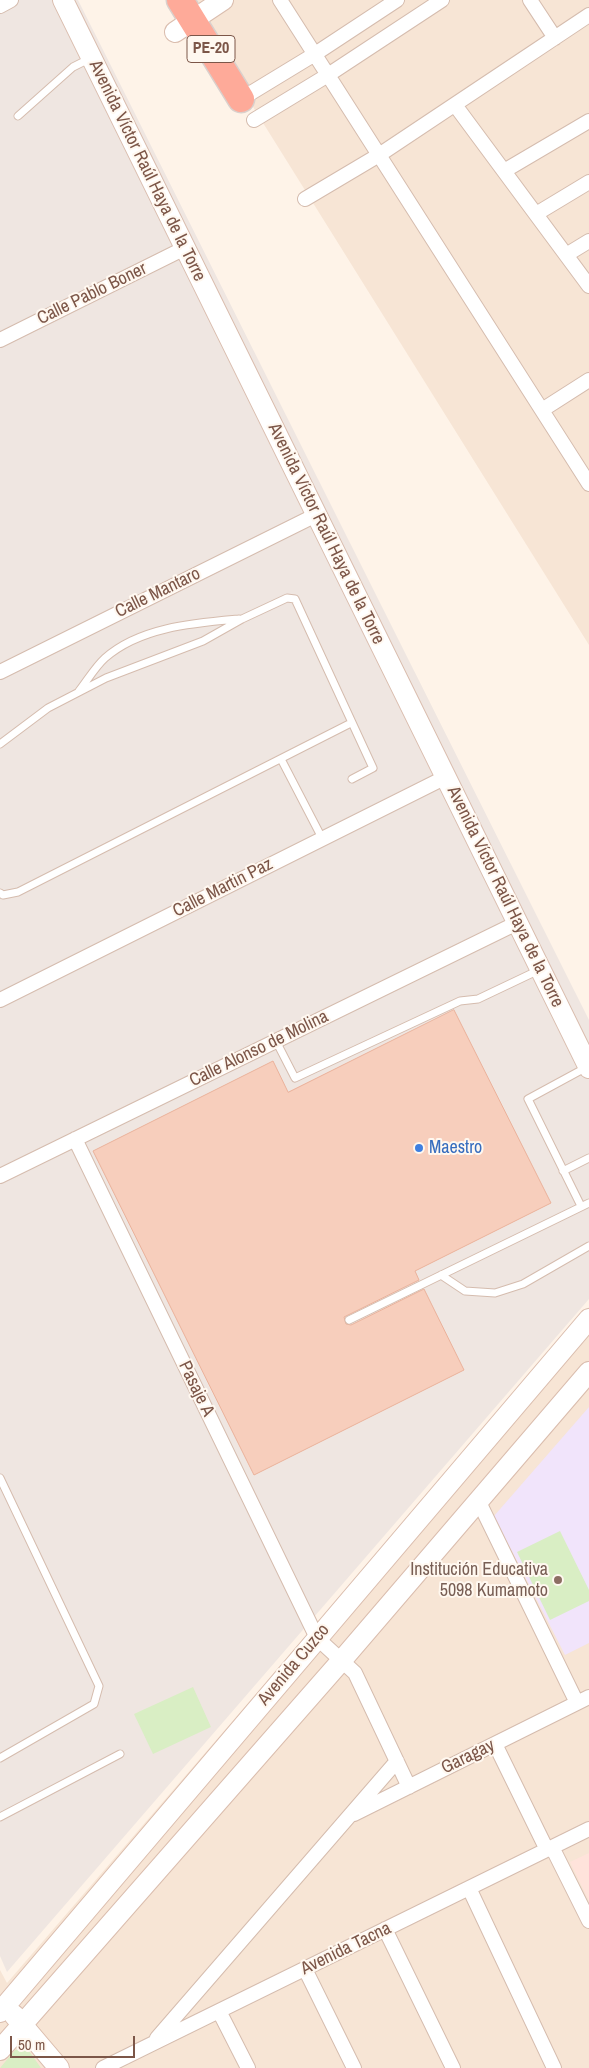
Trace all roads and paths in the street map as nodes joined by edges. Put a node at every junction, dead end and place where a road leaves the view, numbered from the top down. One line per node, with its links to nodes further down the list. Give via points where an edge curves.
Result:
1 (11, 0): 8 (street)
2 (63, 0): 13 (street, Avenida Víctor Raúl Haya de la Torre)
3 (223, 0): 10 (street)
4 (280, 0): 12 (street)
5 (397, 0): 12 (street)
6 (442, 0): 14 (street)
7 (530, 0): 11 (street)
8 (0, 6)
9 (589, 15): 11 (street)
10 (183, 17): 16 (highway, PE-20)
11 (555, 38): 15 (street)
12 (314, 54): 14 (street); 16 (street)
13 (91, 58): 17 (lane, via 73,67); 25 (street, Avenida Víctor Raúl Haya de la Torre)
14 (328, 75): 16 (street); 19 (street)
15 (455, 105): 19 (street); 20 (street)
16 (248, 109)
17 (18, 116)
18 (589, 121): 20 (street)
19 (379, 155): 22 (street); 30 (street)
20 (504, 171): 23 (street)
21 (589, 182): 23 (street)
22 (305, 199)
23 (536, 214): 26 (street)
24 (589, 241): 26 (street)
25 (185, 248): 28 (street, Calle Pablo Boner); 32 (street, Avenida Víctor Raúl Haya de la Torre)
26 (566, 255): 27 (street)
27 (589, 286)
28 (0, 340)
29 (589, 380): 30 (street)
30 (542, 410): 31 (street)
31 (589, 483)
32 (316, 515): 34 (street, Calle Mantaro); 39 (street, Avenida Víctor Raúl Haya de la Torre)
33 (242, 619): 35 (lane, via 203,641 106,678); 35 (lane, via 188,624 123,645 104,659); 36 (lane, via 287,598 295,599)
34 (0, 672)
35 (77, 694): 37 (lane, via 48,708)
36 (351, 723): 38 (lane); 40 (lane, via 373,768)
37 (0, 744)
38 (281, 759): 41 (lane); 42 (lane, via 18,892 3,895)
39 (446, 777): 41 (street, Calle Martin Paz); 43 (street, Avenida Víctor Raúl Haya de la Torre)
40 (352, 779)
41 (322, 838): 45 (street, Calle Martin Paz)
42 (0, 892)
43 (517, 923): 44 (street, Avenida Víctor Raúl Haya de la Torre); 46 (street, Calle Alonso de Molina)
44 (540, 970): 46 (lane, via 478,999 460,1001 295,1078); 47 (street, Avenida Víctor Raúl Haya de la Torre)
45 (0, 1000)
46 (276, 1041): 48 (street, Calle Alonso de Molina)
47 (588, 1067): 50 (lane, via 528,1099)
48 (75, 1139): 51 (street, Calle Alonso de Molina); 61 (street, Pasaje A)
49 (589, 1158): 50 (lane)
50 (563, 1172): 53 (lane)
51 (0, 1176)
52 (589, 1203): 53 (lane)
53 (581, 1206): 55 (lane)
54 (589, 1246): 55 (lane, via 523,1284 495,1293 465,1292)
55 (441, 1275): 56 (lane)
56 (349, 1320)
57 (589, 1320): 61 (street, Avenida Cuzco)
58 (589, 1372): 60 (street, Avenida Cuzco)
59 (0, 1478): 66 (lane, via 99,1686 94,1704)
60 (478, 1500): 62 (street, Avenida Cuzco); 63 (street)
61 (317, 1638): 62 (street); 77 (street, Avenida Cuzco)
62 (342, 1660): 67 (street, via 355,1673); 79 (street, Avenida Cuzco)
63 (583, 1700): 64 (street, Garagay)
64 (495, 1744): 68 (street, Garagay); 72 (street)
65 (120, 1754): 69 (lane)
66 (0, 1758)
67 (397, 1761): 68 (street); 70 (street)
68 (409, 1787): 70 (street, Garagay)
69 (0, 1817)
70 (347, 1817): 80 (street)
71 (589, 1829): 72 (street, Avenida Tacna)
72 (550, 1848): 73 (street, Avenida Tacna); 74 (street)
73 (469, 1888): 75 (street, Avenida Tacna); 87 (street)
74 (589, 1921)
75 (385, 1930): 76 (street, Avenida Tacna); 86 (street)
76 (304, 1969): 78 (street, Avenida Tacna); 85 (street)
77 (2, 2004): 79 (street)
78 (219, 2011): 80 (street, Avenida Tacna); 84 (street)
79 (22, 2025): 81 (street, Avenida Cuzco); 82 (street)
80 (152, 2044): 83 (street, Avenida Tacna)
81 (0, 2050)
82 (59, 2068)
83 (103, 2068)
84 (248, 2068)
85 (354, 2068)
86 (453, 2068)
87 (554, 2068)

